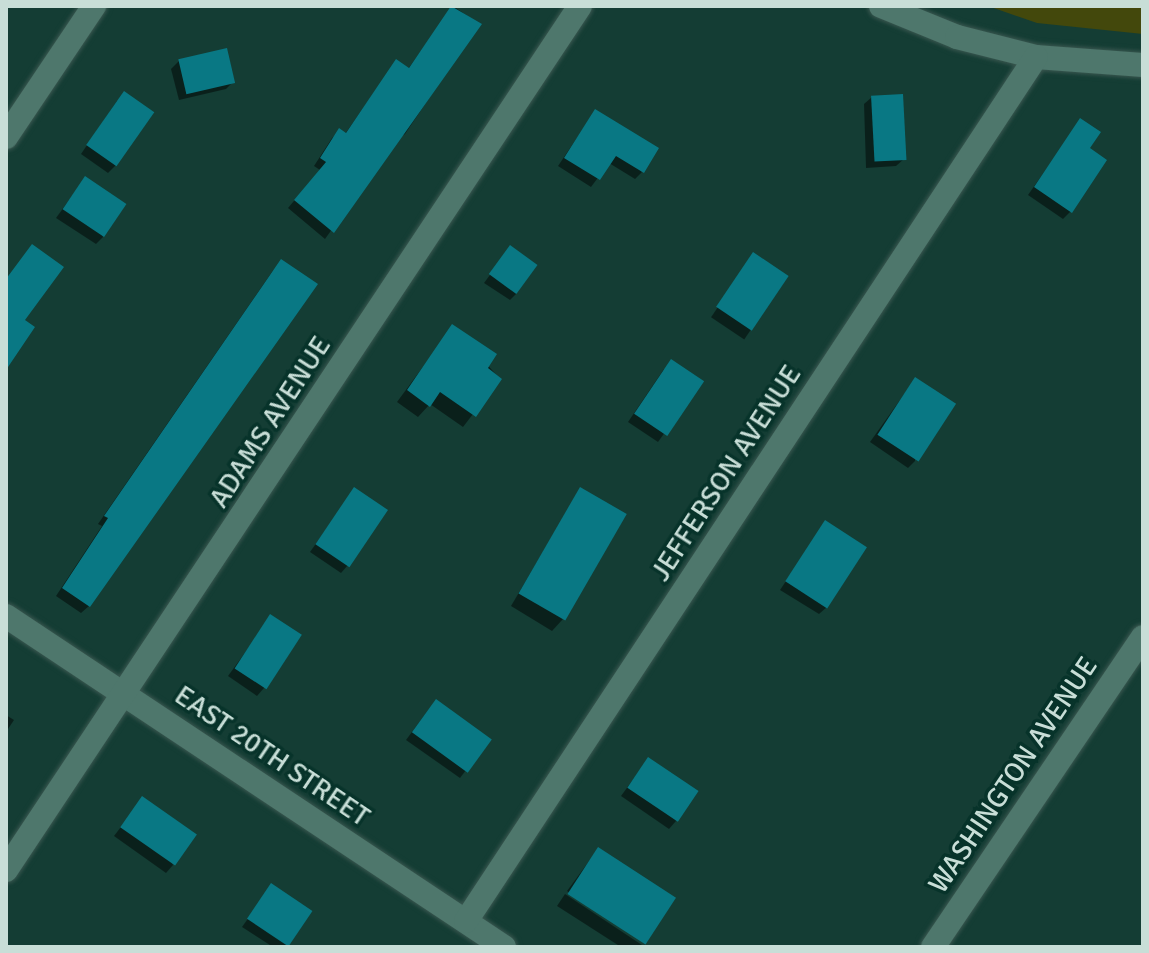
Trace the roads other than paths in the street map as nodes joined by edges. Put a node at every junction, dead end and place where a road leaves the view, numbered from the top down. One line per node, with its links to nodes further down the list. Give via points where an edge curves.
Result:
1 (94, 6): 6 (street)
2 (580, 6): 9 (street, ADAMS AVENUE)
3 (881, 6): 4 (street, via 957,37)
4 (1036, 57): 5 (street); 11 (street, JEFFERSON AVENUE)
5 (1143, 65)
6 (6, 137)
7 (6, 616): 9 (street, EAST 20TH STREET)
8 (1143, 637): 13 (street, WASHINGTON AVENUE)
9 (126, 695): 10 (street, ADAMS AVENUE); 11 (street, EAST 20TH STREET)
10 (6, 870)
11 (466, 921): 12 (street, EAST 20TH STREET)
12 (504, 947)
13 (933, 947)

